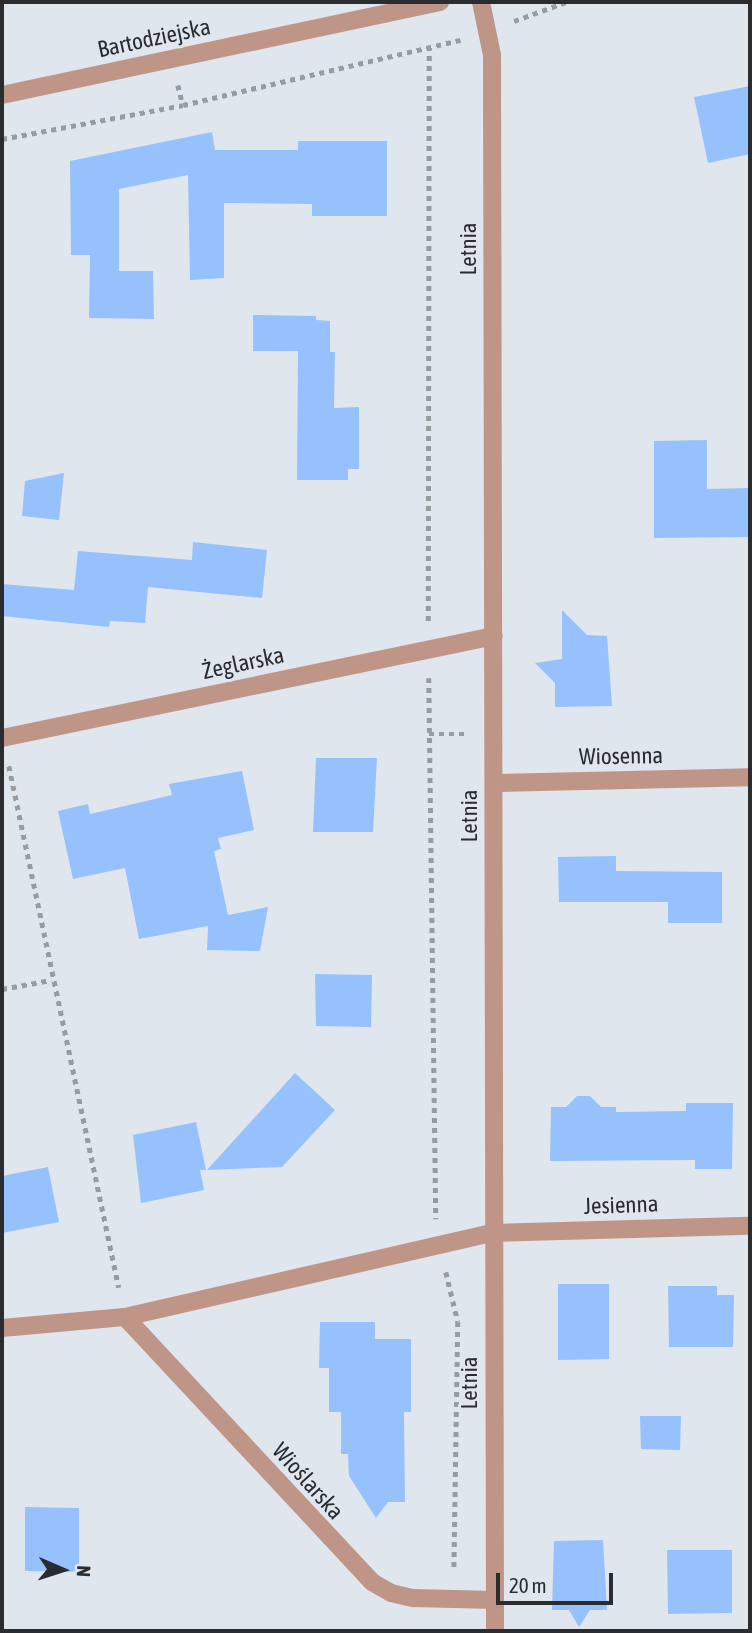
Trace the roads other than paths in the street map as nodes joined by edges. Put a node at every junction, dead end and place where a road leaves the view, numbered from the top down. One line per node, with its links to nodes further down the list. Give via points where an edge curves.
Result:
1 (440, 2): 3 (street, Bartodziejska)
2 (481, 2): 4 (street, Letnia, via 492,55)
3 (2, 95)
4 (494, 636): 5 (street, Żeglarska); 7 (street, Letnia)
5 (3, 738)
6 (750, 778): 7 (street, Wiosenna)
7 (494, 783): 9 (street, Letnia)
8 (750, 1226): 9 (street, Jesienna)
9 (492, 1233): 10 (street); 12 (street, Letnia)
10 (125, 1317): 11 (street); 12 (street, Wioślarska, via 372,1582 391,1594 413,1598)
11 (2, 1328)
12 (495, 1600): 13 (street, Letnia)
13 (495, 1631)

